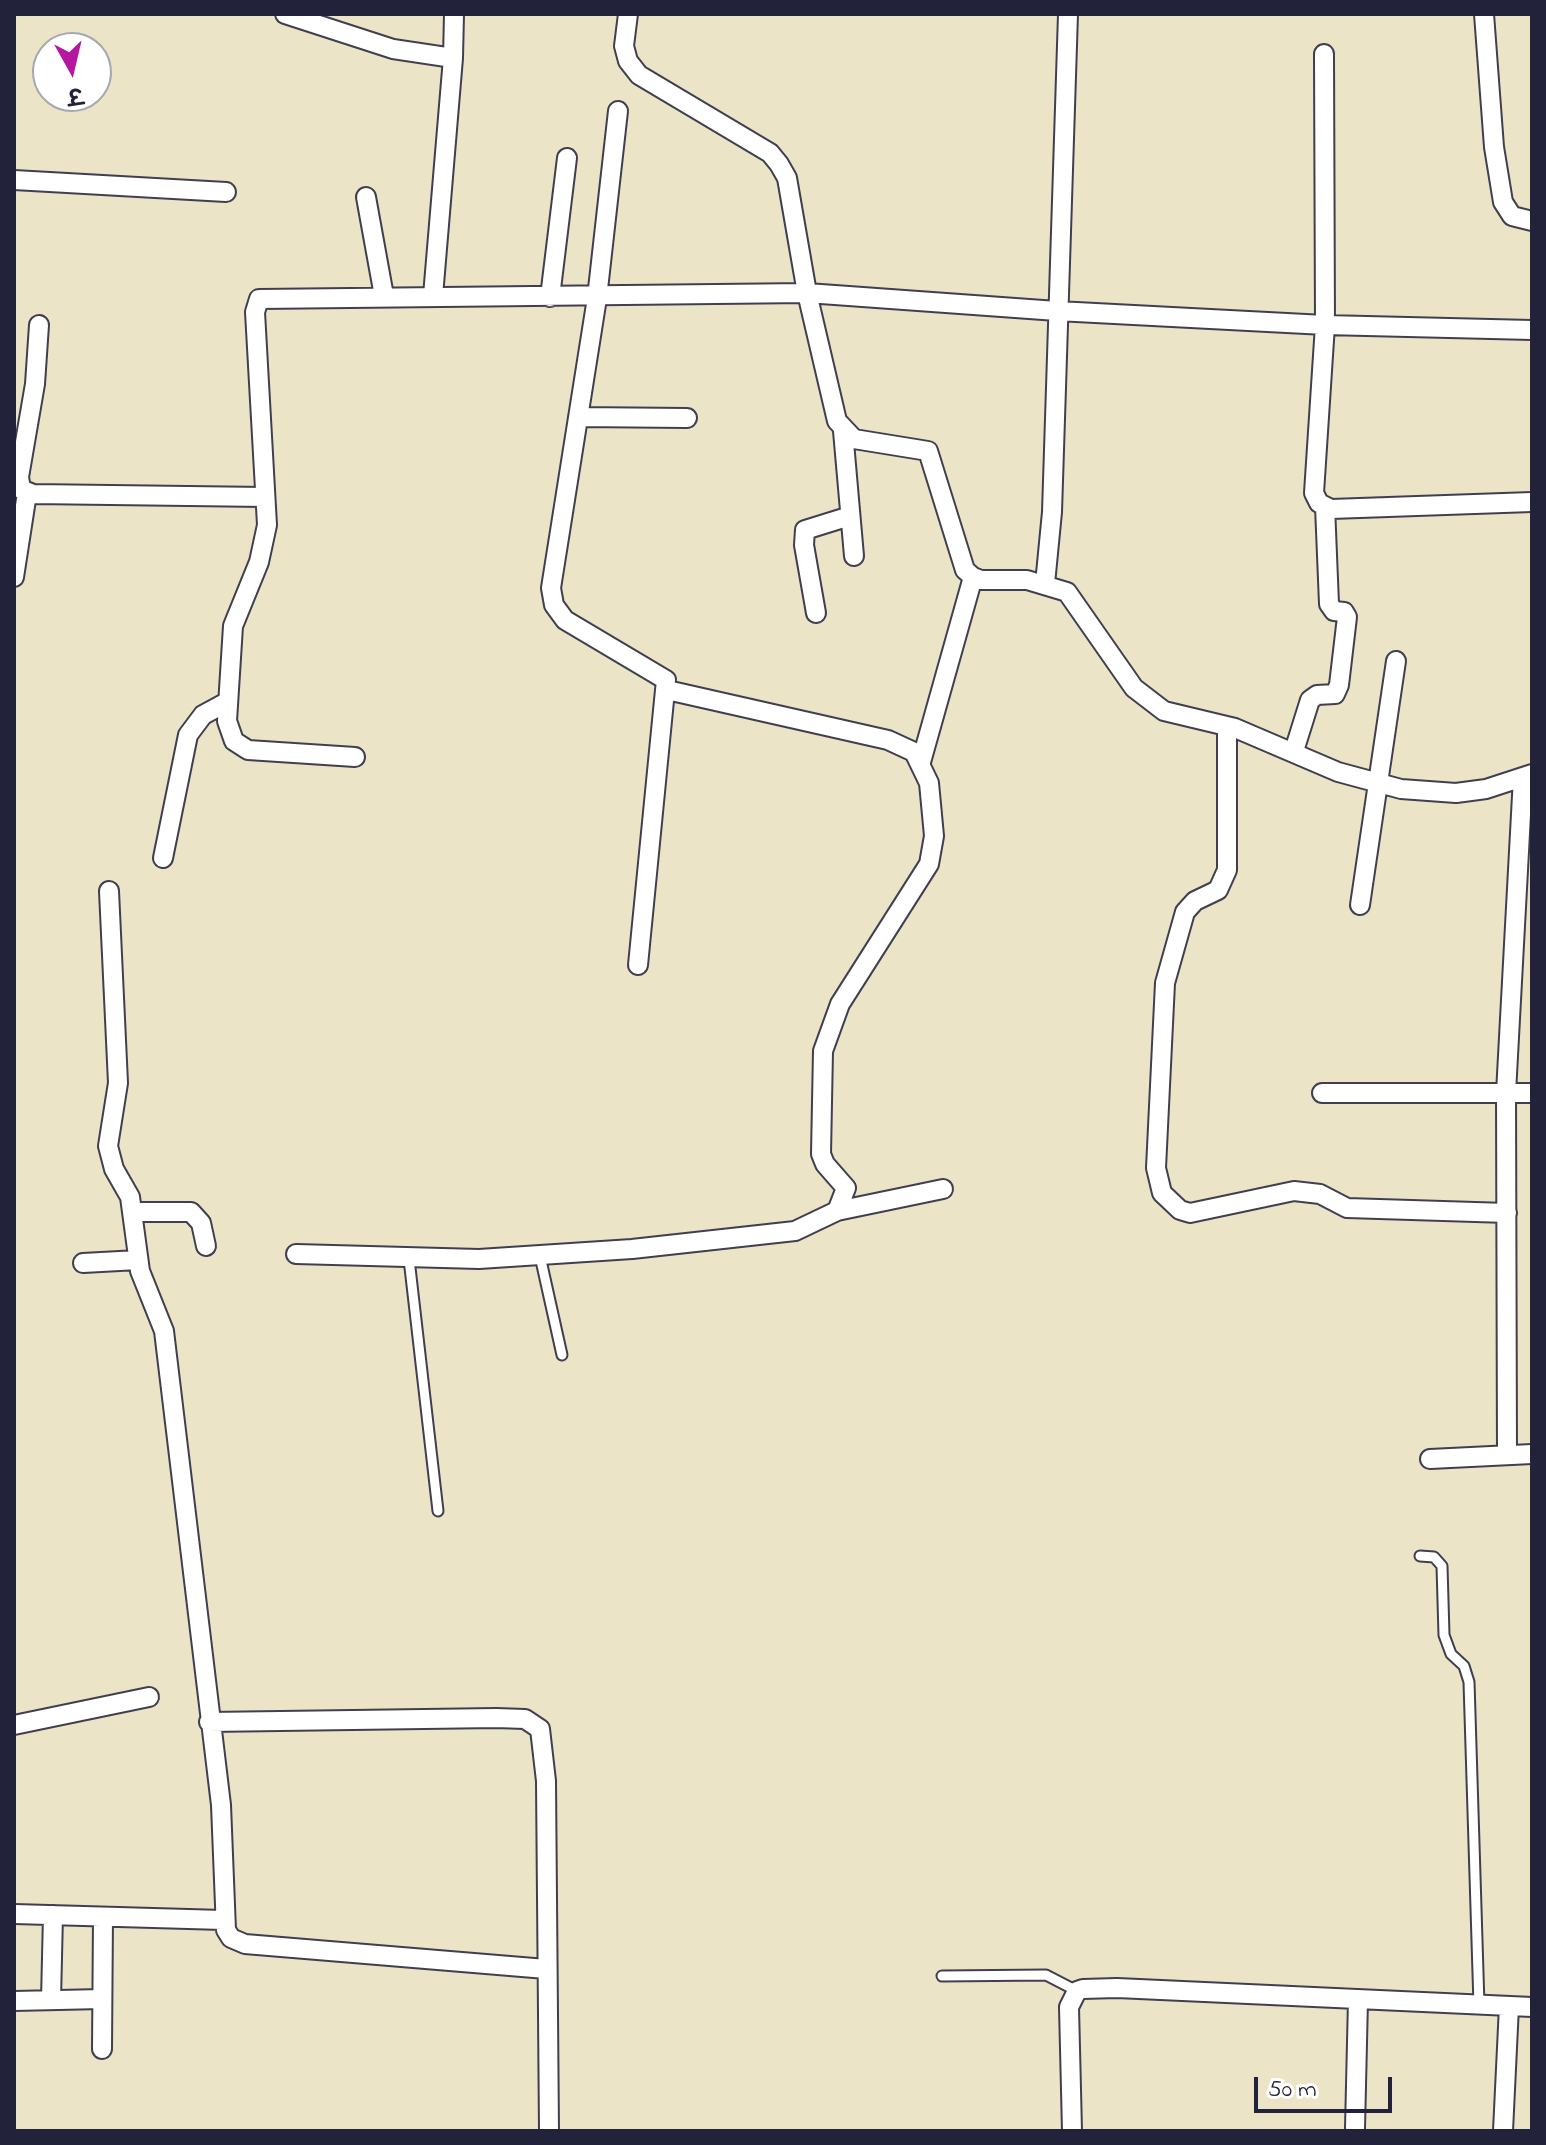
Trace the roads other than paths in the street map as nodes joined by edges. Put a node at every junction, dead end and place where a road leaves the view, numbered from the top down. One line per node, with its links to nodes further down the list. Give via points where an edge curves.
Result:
1 (285, 14): 7 (street, via 393,49)
2 (454, 14): 7 (street)
3 (628, 14): 14 (street, via 624,46 639,75 770,153 779,164 787,178)
4 (1068, 14): 19 (street)
5 (1484, 14): 13 (street, via 1503,202 1512,216)
6 (1324, 54): 21 (street)
7 (453, 58): 16 (street)
8 (618, 111): 18 (street)
9 (567, 158): 17 (street)
10 (14, 180): 11 (street)
11 (226, 192)
12 (366, 197): 15 (street)
13 (1532, 221)
14 (807, 293): 18 (street); 19 (street); 25 (street)
15 (384, 296): 16 (street); 27 (street, via 267,297 256,304)
16 (433, 296): 17 (street)
17 (550, 297): 18 (street)
18 (597, 298): 23 (street)
19 (1057, 311): 21 (street); 34 (street)
20 (39, 325): 26 (street, via 19,477)
21 (1325, 325): 22 (street); 29 (street, via 1314,493)
22 (1532, 330)
23 (578, 417): 24 (street); 37 (street, via 551,588 554,605 565,620 659,673)
24 (687, 418)
25 (843, 431): 30 (street); 33 (street, via 854,439 928,451 965,570)
26 (27, 493): 27 (street); 32 (street)
27 (265, 497): 38 (street, via 265,545 233,626)
28 (1532, 502): 29 (street)
29 (1325, 506): 40 (street, via 1329,604 1347,617 1339,685 1335,694 1310,700)
30 (850, 516): 31 (street); 35 (street, via 805,530)
31 (854, 556)
32 (14, 577)
33 (973, 577): 34 (street); 42 (street)
34 (1045, 584): 39 (street, via 1067,592 1148,701 1164,711)
35 (816, 613)
36 (1396, 661): 44 (street)
37 (667, 690): 42 (street, via 888,740 914,752); 48 (street)
38 (227, 702): 41 (street, via 234,741 248,750); 45 (street, via 203,715 188,735)
39 (1227, 727): 40 (street); 55 (street, via 1227,870 1218,890 1185,912 1165,983 1156,1168 1162,1193 1190,1213 1294,1191 1320,1194 1347,1208)
40 (1294, 751): 44 (street)
41 (355, 757)
42 (921, 762): 53 (street, via 929,783 934,836 929,864 840,1004 823,1051 821,1154 846,1188)
43 (1528, 776): 44 (street, via 1456,793 1429,794); 50 (street)
44 (1379, 784): 47 (street)
45 (163, 858)
46 (109, 891): 54 (street, via 118,1083 108,1146)
47 (1360, 905)
48 (638, 965)
49 (1322, 1093): 50 (street)
50 (1506, 1093): 51 (street); 55 (street)
51 (1532, 1093)
52 (943, 1189): 53 (street)
53 (837, 1211): 58 (street, via 795,1231)
54 (133, 1212): 56 (street, via 191,1212 201,1223); 60 (street)
55 (1507, 1213): 64 (street)
56 (206, 1246)
57 (296, 1254): 59 (street)
58 (540, 1256): 59 (street); 62 (lane)
59 (409, 1259): 66 (lane)
60 (138, 1260): 61 (street); 69 (street, via 164,1331)
61 (83, 1263)
62 (562, 1355)
63 (1532, 1454): 64 (street)
64 (1507, 1455): 65 (street)
65 (1430, 1459)
66 (438, 1511)
67 (1420, 1556): 82 (lane, via 1434,1557 1442,1566 1444,1635 1469,1682)
68 (149, 1697): 70 (street)
69 (209, 1722): 74 (street, via 221,1805); 75 (street, via 496,1718 534,1723 543,1738 546,1781)
70 (14, 1725)
71 (14, 1914): 72 (street)
72 (53, 1915): 73 (street); 79 (street)
73 (103, 1917): 74 (street); 78 (street)
74 (223, 1920): 75 (street, via 231,1938 245,1944)
75 (546, 1969): 87 (street)
76 (942, 1976): 77 (lane, via 1046,1975)
77 (1077, 1991): 80 (street, via 1117,1988); 88 (street, via 1069,2007)
78 (102, 1999): 79 (street); 85 (street)
79 (51, 2000): 81 (street)
80 (1358, 2000): 82 (street); 86 (street)
81 (14, 2001)
82 (1479, 2005): 83 (street)
83 (1509, 2006): 84 (street); 89 (street)
84 (1532, 2007)
85 (102, 2049)
86 (1355, 2128)
87 (549, 2131)
88 (1072, 2131)
89 (1503, 2131)

